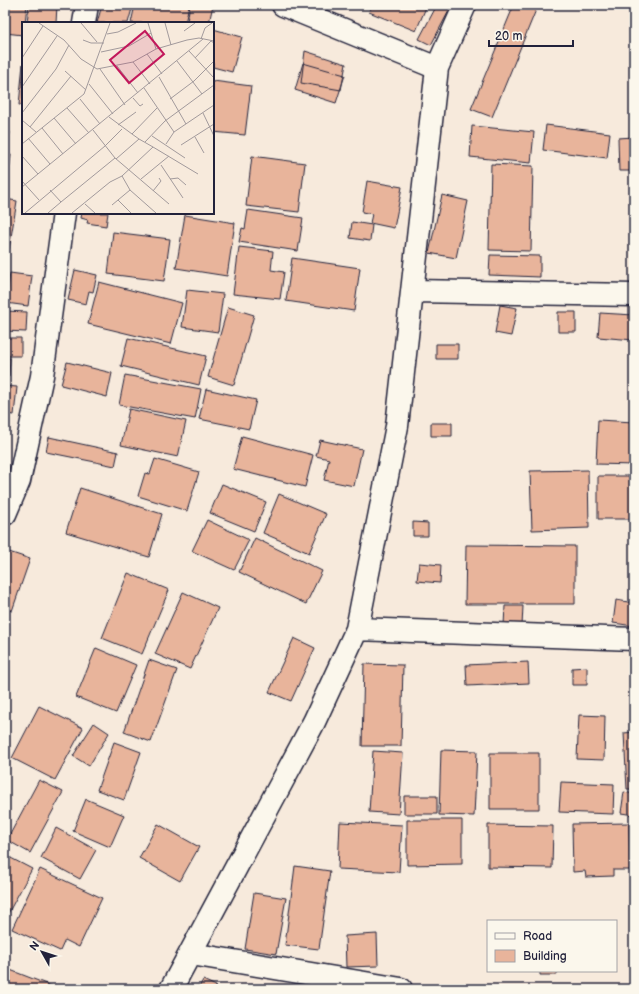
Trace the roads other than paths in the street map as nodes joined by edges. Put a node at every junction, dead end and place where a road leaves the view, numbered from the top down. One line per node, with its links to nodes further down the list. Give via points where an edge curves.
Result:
1 (87, 5): 4 (street)
2 (283, 5): 5 (street)
3 (465, 5): 5 (street)
4 (84, 22)
5 (437, 68): 7 (street)
6 (64, 214): 9 (street, via 42,376 19,481)
7 (412, 291): 8 (street); 10 (street, via 396,426)
8 (634, 295)
9 (5, 514)
10 (357, 629): 11 (street); 12 (street, via 314,722)
11 (634, 639)
12 (191, 954): 13 (street); 14 (street)
13 (171, 989)
14 (401, 989)

